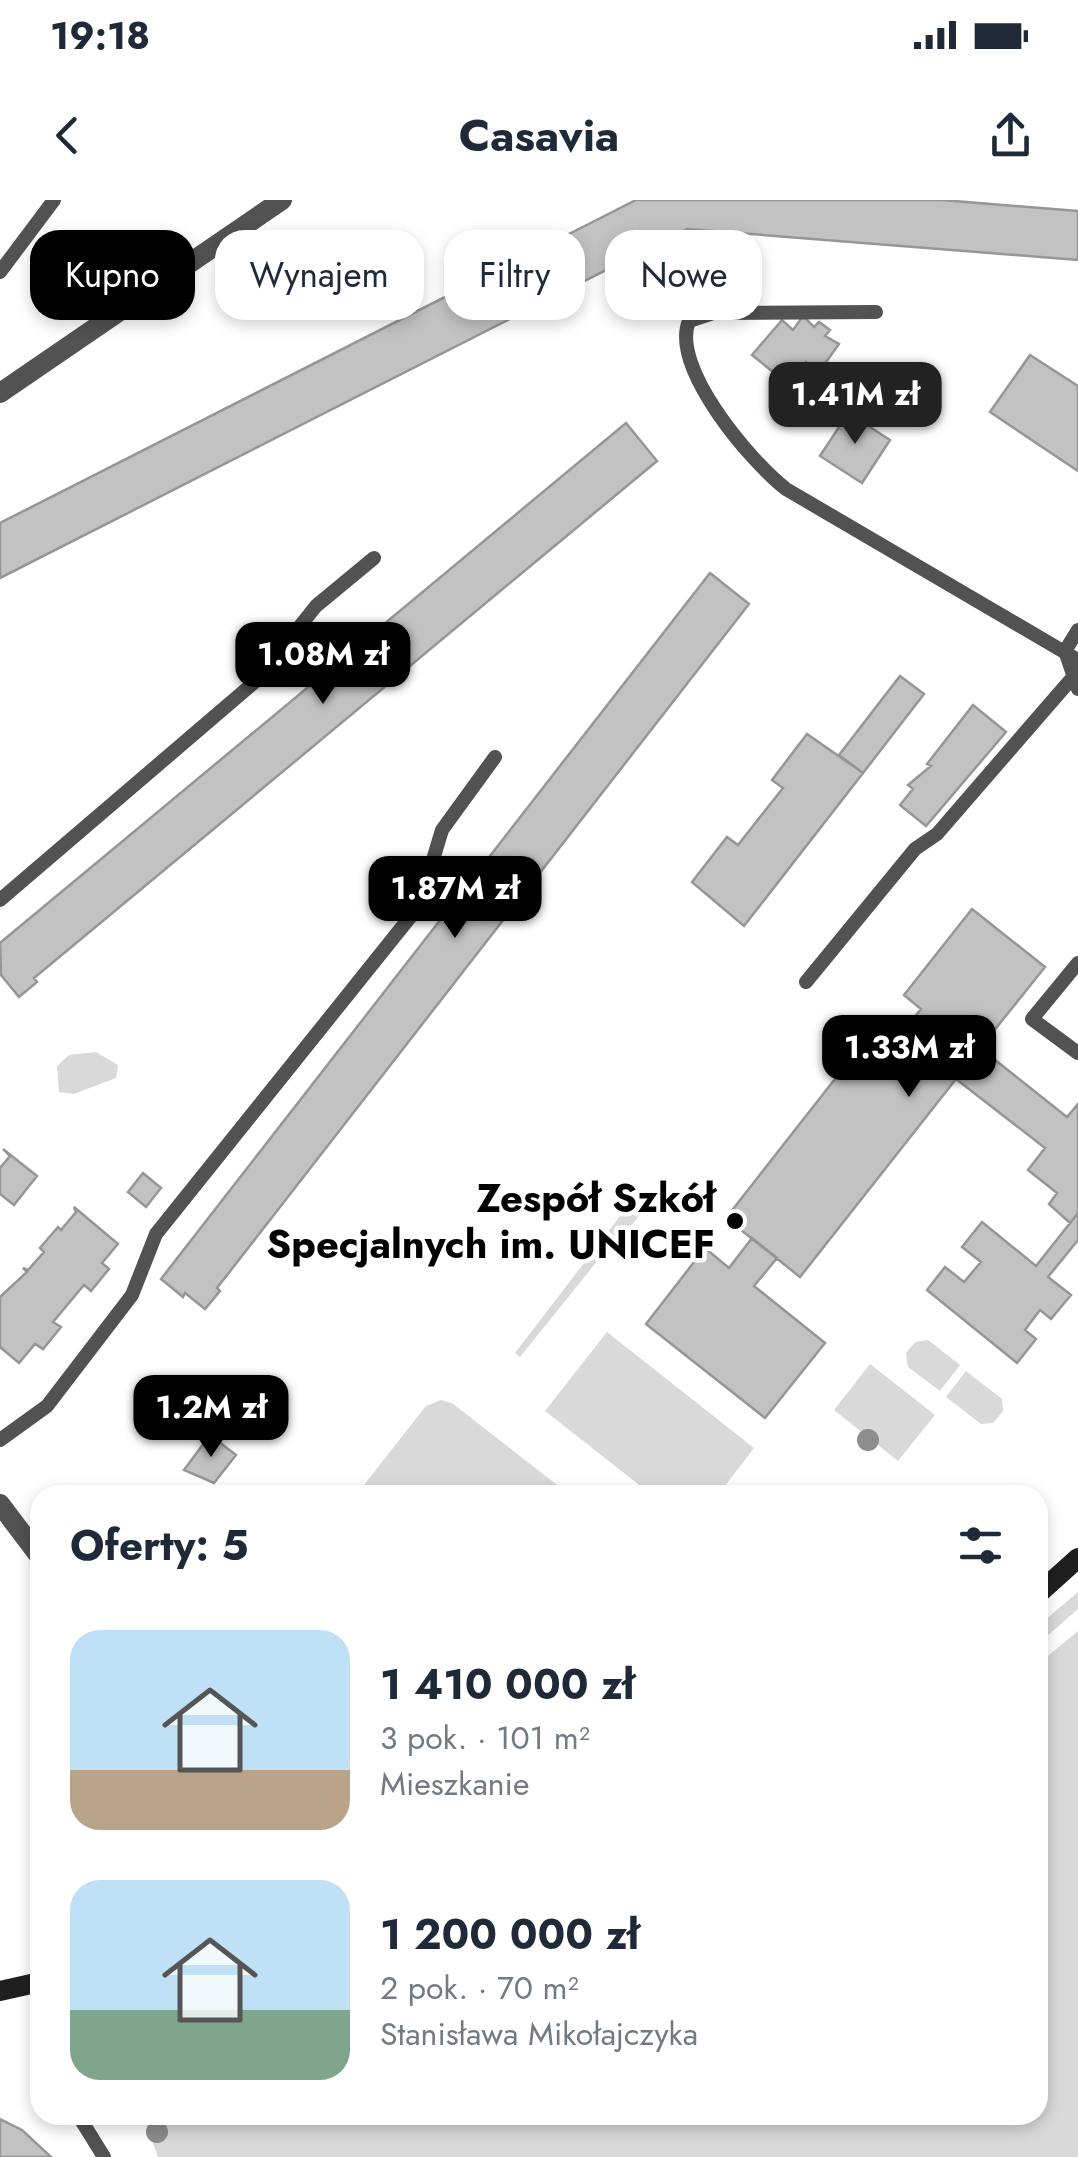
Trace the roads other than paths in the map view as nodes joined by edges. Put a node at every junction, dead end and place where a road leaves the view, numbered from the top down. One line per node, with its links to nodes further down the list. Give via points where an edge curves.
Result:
1 (54, 200): 3 (lane)
2 (282, 200): 5 (street)
3 (0, 272)
4 (876, 312): 8 (lane, via 712,313 689,321 682,337 690,364 759,468)
5 (0, 393)
6 (374, 558): 11 (lane, via 316,606 256,680)
7 (1078, 630): 8 (lane)
8 (1071, 656): 9 (lane)
9 (1076, 683): 13 (lane, via 916,849)
10 (496, 758): 15 (lane, via 442,830 419,906 156,1234 132,1295 47,1406)
11 (0, 900)
12 (1078, 963): 14 (lane, via 1032,1019)
13 (806, 982)
14 (1078, 1054)
15 (0, 1440)
16 (2, 1510): 17 (street)
17 (30, 1545)
18 (1078, 1558): 19 (street)
19 (1048, 1585)
20 (0, 1980): 21 (street)
21 (30, 1981)
22 (30, 1984): 23 (street)
23 (0, 1991)
24 (84, 2125): 25 (lane)
25 (104, 2157)

